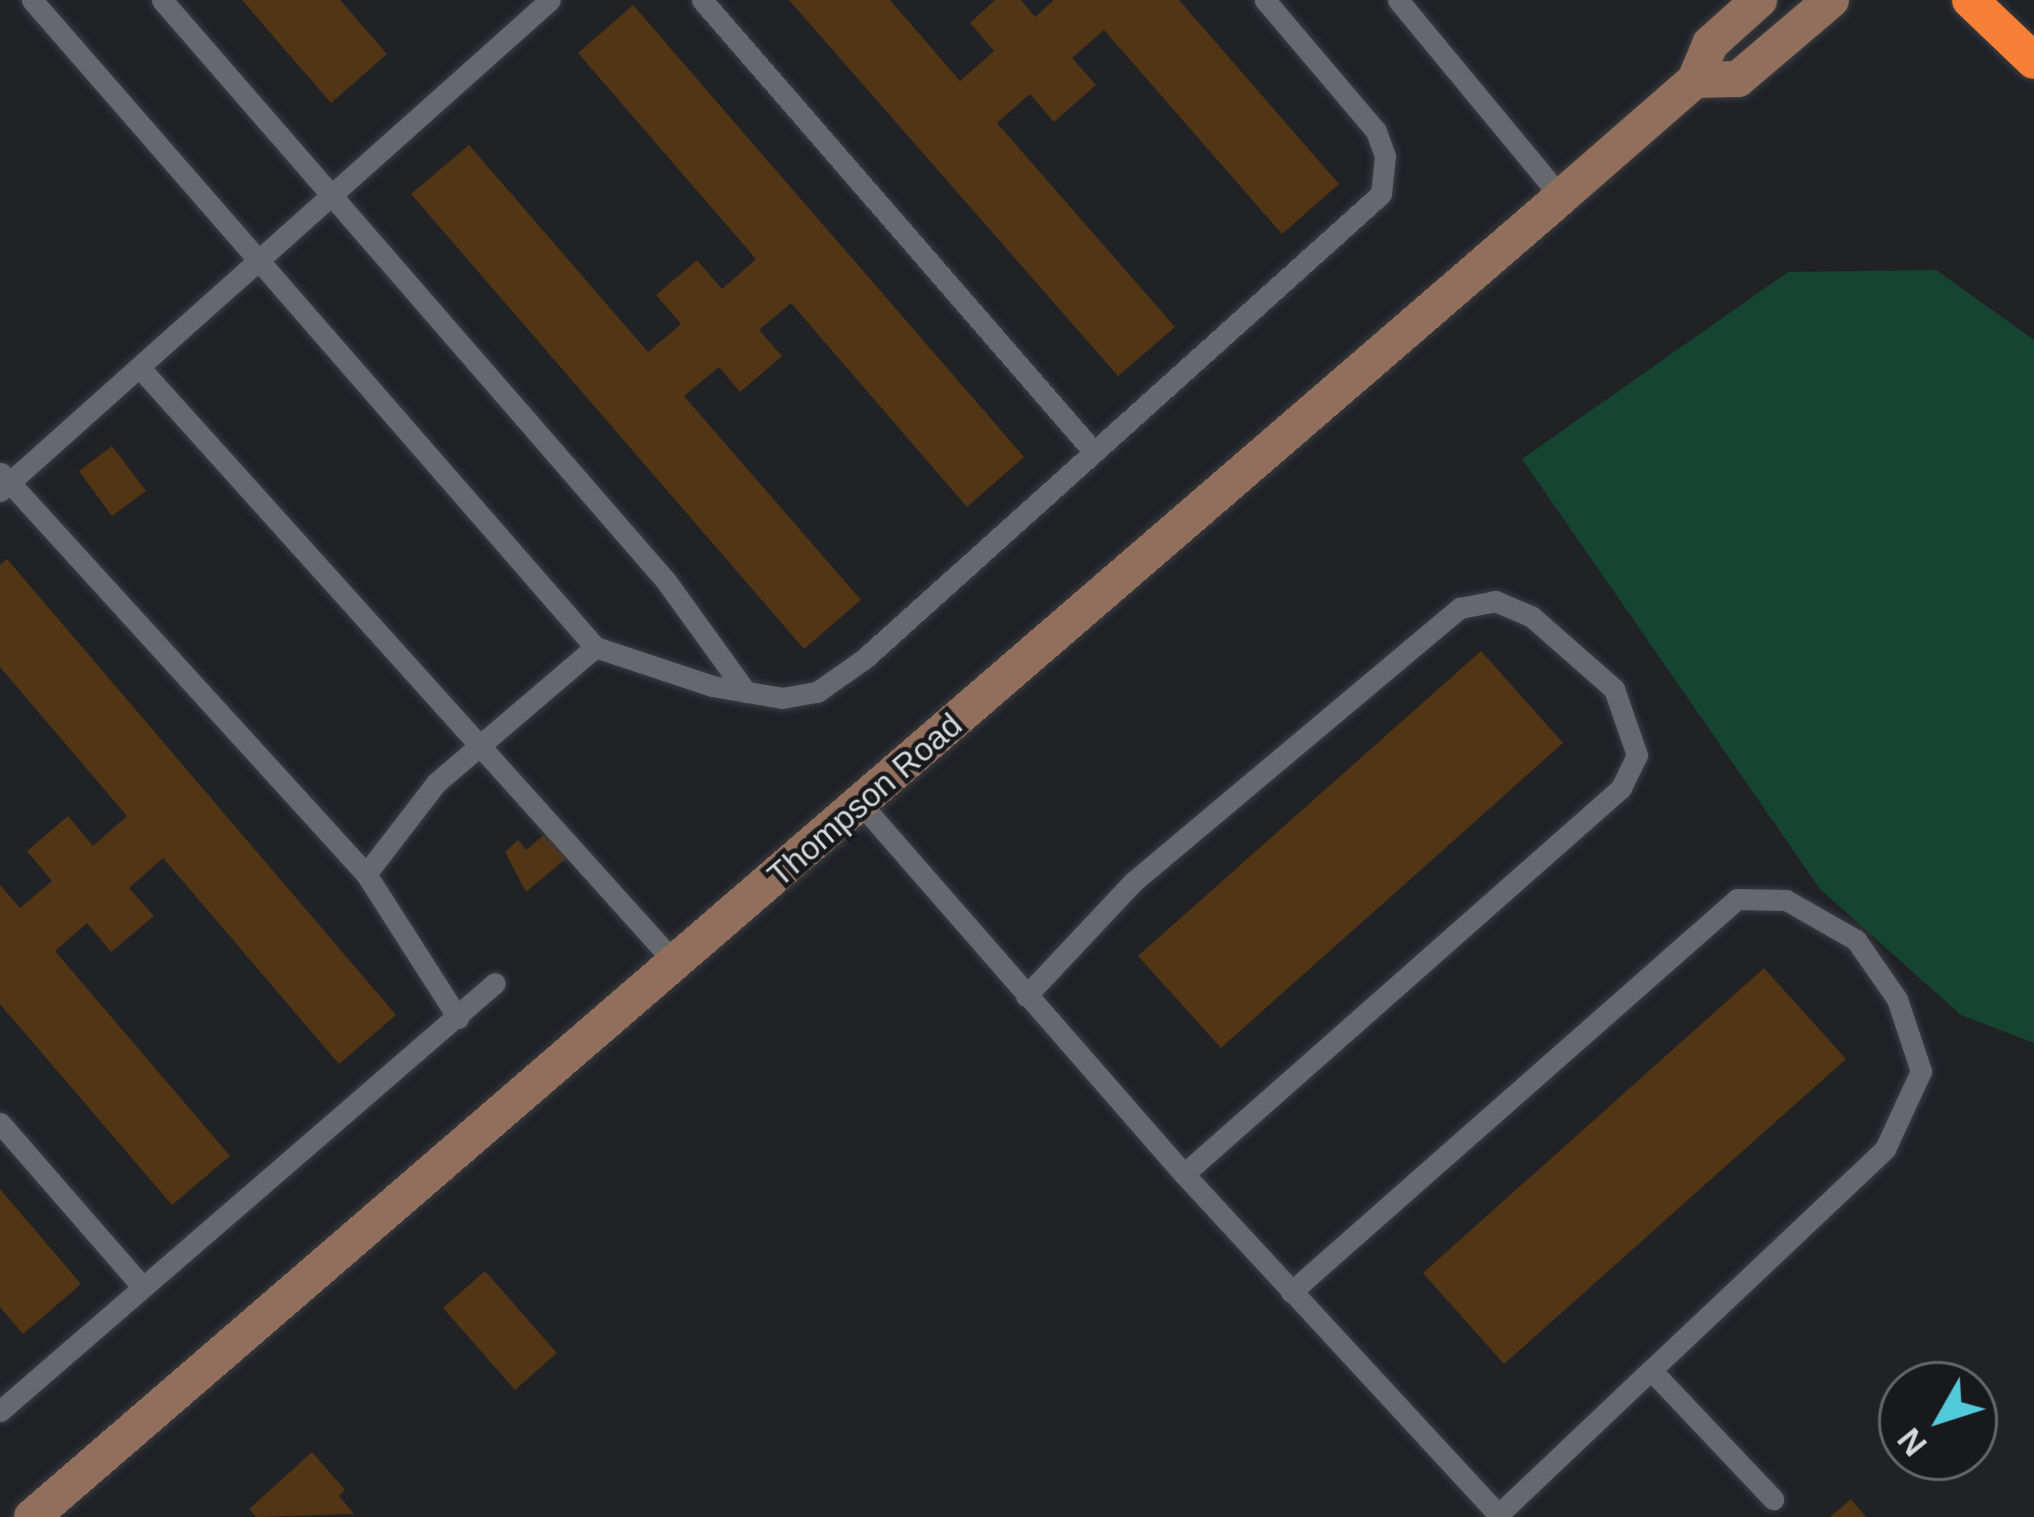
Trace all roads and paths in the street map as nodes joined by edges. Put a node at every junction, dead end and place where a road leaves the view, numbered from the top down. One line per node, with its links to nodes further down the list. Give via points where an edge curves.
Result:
1 (32, 0): 14 (lane)
2 (161, 0): 12 (lane)
3 (550, 0): 12 (lane)
4 (702, 0): 16 (lane)
5 (1265, 0): 16 (lane, via 1376,131 1381,194)
6 (1398, 0): 13 (lane)
7 (1759, 0): 11 (main road, Thompson Road, via 1710,44)
8 (1831, 0): 11 (main road, Thompson Road, via 1738,79)
9 (1970, 0): 10 (highway)
10 (2034, 61)
11 (1695, 80): 13 (main road, Thompson Road)
12 (330, 194): 14 (lane); 19 (lane, via 666,581)
13 (1562, 197): 21 (main road, Thompson Road)
14 (257, 259): 15 (lane); 18 (lane)
15 (140, 368): 17 (lane); 20 (lane)
16 (1094, 452): 19 (lane, via 817,692)
17 (3, 482): 22 (lane)
18 (595, 646): 19 (lane); 20 (lane)
19 (746, 692)
20 (476, 747): 22 (lane, via 436,783); 23 (lane)
21 (861, 804): 23 (main road, Thompson Road); 25 (lane)
22 (366, 874): 26 (lane)
23 (676, 964): 35 (main road, Thompson Road)
24 (495, 983): 26 (lane)
25 (1026, 997): 28 (lane); 28 (lane, via 1133,882 1460,608 1496,601 1531,616 1614,689 1637,755 1621,788)
26 (458, 1018): 29 (lane)
27 (0, 1123): 29 (lane)
28 (1184, 1174): 30 (lane)
29 (141, 1286): 32 (lane)
30 (1292, 1292): 31 (lane, via 1737,899 1786,899 1856,940 1897,999 1921,1071 1886,1149); 34 (lane)
31 (1651, 1370): 33 (lane); 34 (lane)
32 (0, 1411)
33 (1773, 1499)
34 (1499, 1516)
35 (32, 1517)

